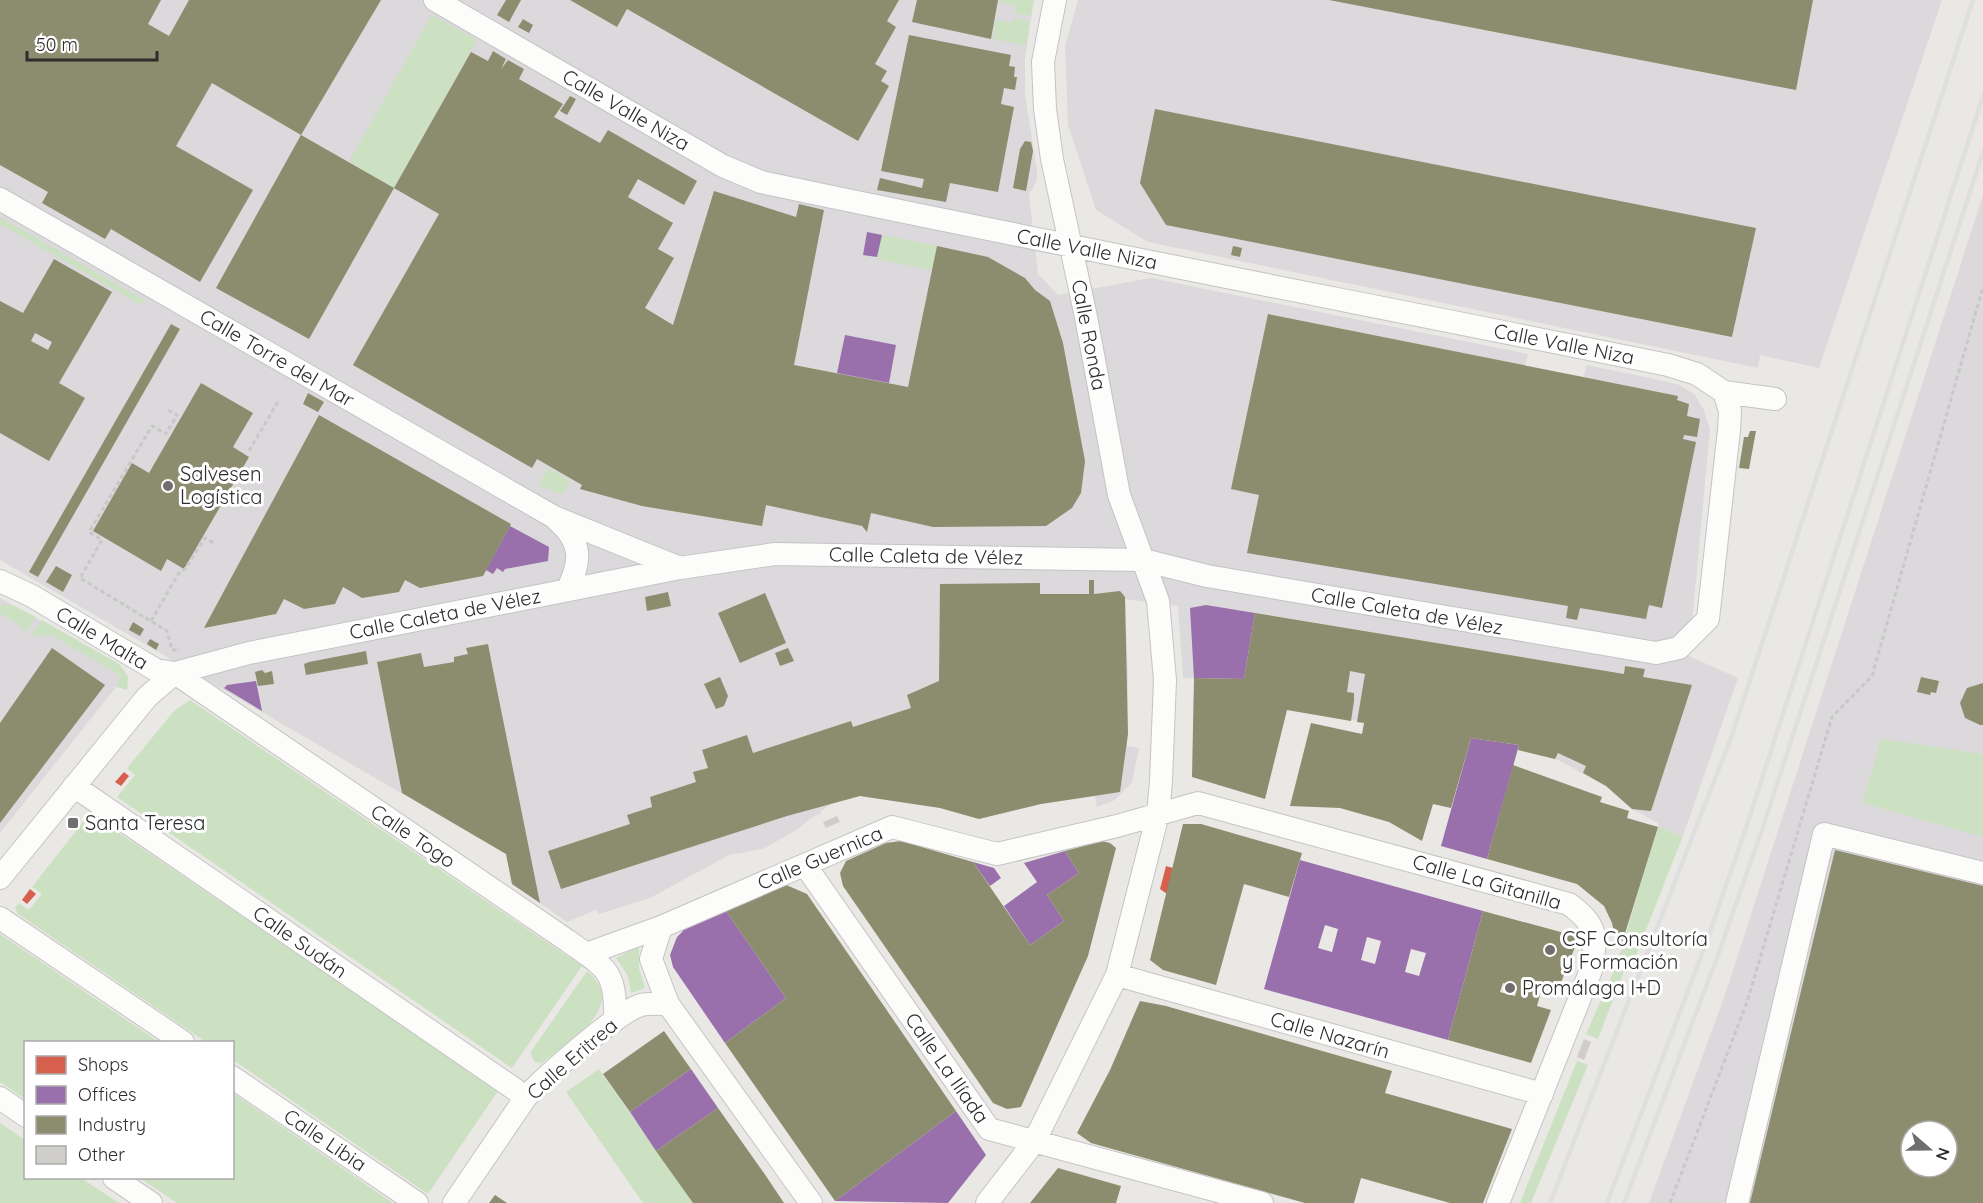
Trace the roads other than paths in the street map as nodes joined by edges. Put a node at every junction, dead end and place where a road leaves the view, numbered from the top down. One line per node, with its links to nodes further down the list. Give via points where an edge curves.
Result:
1 (435, 0): 4 (street, Calle Valle Niza, via 723,166 761,182)
2 (1055, 0): 4 (street, Calle Ronda, via 1043,62 1045,109)
3 (0, 199): 7 (street, Calle Torre del Mar)
4 (1072, 247): 5 (street, Calle Valle Niza, via 1251,272 1668,365 1697,374); 8 (street, Calle Ronda, via 1119,495)
5 (1724, 392): 6 (street, Calle Valle Niza); 8 (street, Calle Caleta de Vélez, via 1730,430 1708,620 1679,648 1656,654 1207,576)
6 (1775, 399)
7 (554, 517): 9 (street, Calle Torre del Mar); 11 (street, Calle Torre del Mar, via 571,532 578,547 574,575)
8 (1143, 560): 9 (street, Calle Caleta de Vélez, via 775,554); 16 (street, Calle Ronda, via 1158,601 1165,680)
9 (680, 568): 11 (street, Calle Caleta de Vélez)
10 (0, 581): 13 (street, Calle Malta)
11 (567, 590): 14 (street, Calle Caleta de Vélez, via 249,653)
12 (0, 594): 13 (street, Calle Malta)
13 (32, 596): 14 (street, Calle Malta, via 156,669)
14 (175, 673): 15 (street, Calle Caleta de Vélez, via 147,697); 22 (street, Calle Togo)
15 (74, 786): 19 (street, Calle Caleta de Vélez); 30 (street, Calle Sudán)
16 (1158, 814): 17 (street, Calle Guernica, via 998,854 891,827); 23 (street, Calle Ronda); 28 (street, Calle La Gitanilla, via 1198,803 1569,904 1587,918 1597,939 1591,970)
17 (805, 865): 21 (street, Calle Guernica); 32 (street, Calle La Ilíada, via 989,1129)
18 (1983, 873): 41 (street, via 1824,834)
19 (0, 878)
20 (0, 918): 26 (street)
21 (661, 927): 22 (street, Calle Guernica); 24 (street, via 651,959)
22 (586, 954): 25 (street, Calle Togo, via 607,971 616,989)
23 (1117, 975): 28 (street, Calle Nazarín); 32 (street, Calle Ronda)
24 (668, 1004): 25 (street, Calle Eritrea, via 641,1005); 37 (street)
25 (615, 1020): 30 (street, Calle Eritrea)
26 (182, 1041)
27 (234, 1078): 35 (street, Calle Libia)
28 (1542, 1094): 40 (street, Calle La Gitanilla)
29 (0, 1098): 31 (street)
30 (526, 1098): 36 (street, Calle Eritrea)
31 (24, 1115)
32 (1034, 1142): 38 (street, Calle Ronda); 39 (street, Calle La Ilíada)
33 (115, 1179): 34 (street)
34 (151, 1203)
35 (417, 1203)
36 (454, 1203)
37 (811, 1203)
38 (987, 1203)
39 (1262, 1203)
40 (1498, 1203)
41 (1737, 1203)

